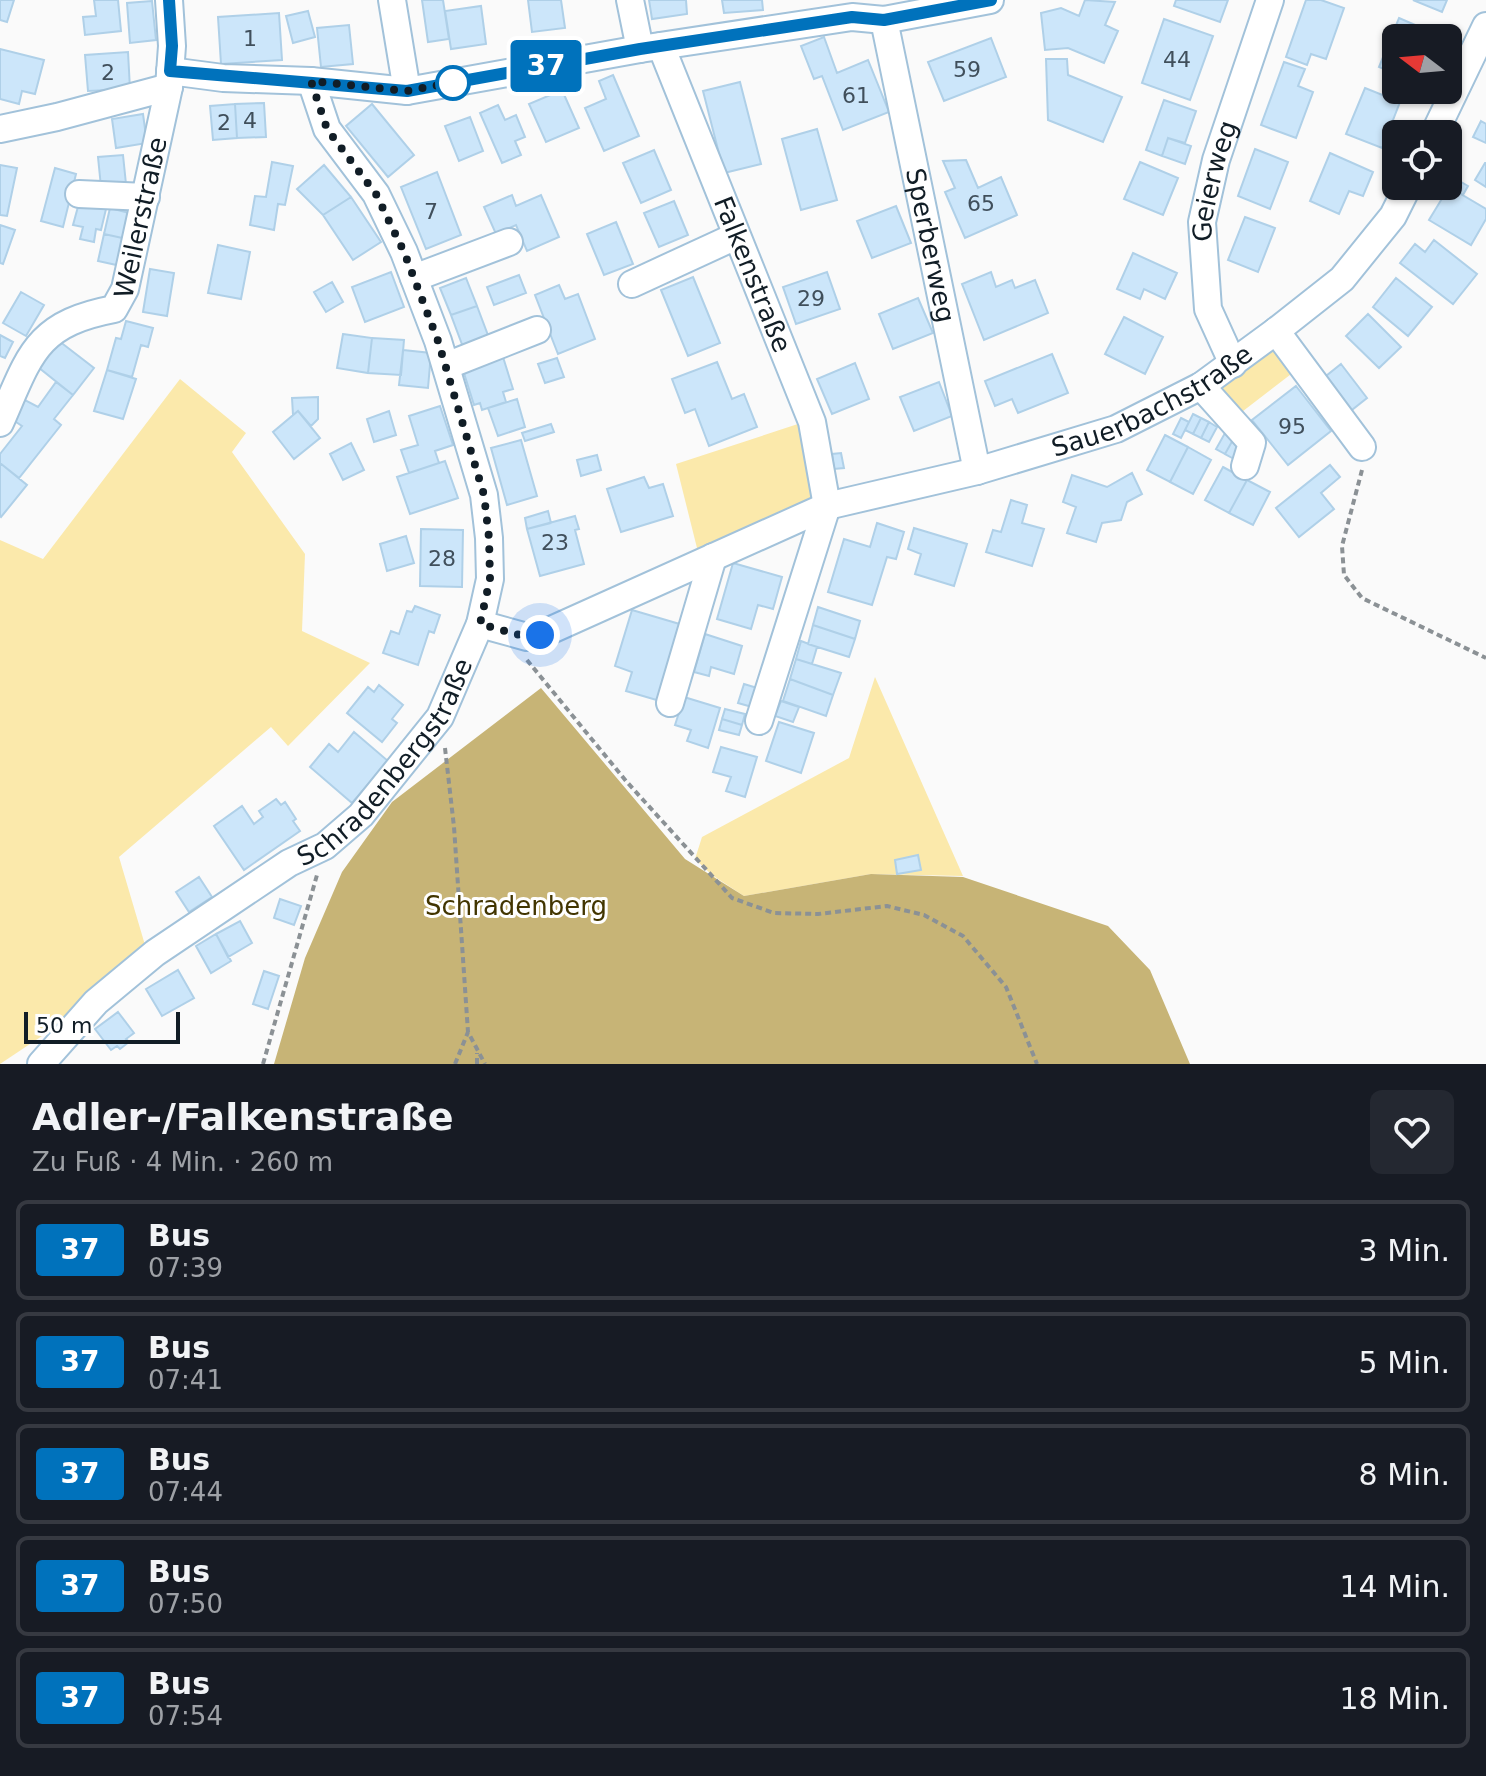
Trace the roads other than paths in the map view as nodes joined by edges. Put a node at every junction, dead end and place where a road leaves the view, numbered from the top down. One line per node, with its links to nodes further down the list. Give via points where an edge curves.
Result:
1 (169, 0): 10 (street, Weilerstraße)
2 (392, 0): 12 (street)
3 (630, 0): 9 (street, Falkenstraße)
4 (990, 0): 7 (street)
5 (1270, 0): 24 (street, Geierweg, via 1216,160 1202,222 1208,309)
6 (850, 8): 7 (street); 9 (street)
7 (884, 20): 30 (street, Sperberweg)
8 (1486, 26): 13 (street)
9 (651, 48): 12 (street); 18 (street, Falkenstraße)
10 (169, 79): 11 (street); 14 (street, via 57,117); 16 (street, Weilerstraße)
11 (311, 81): 12 (street); 20 (street, Schradenbergstraße, via 327,129 376,194)
12 (407, 91)
13 (1441, 120)
14 (0, 129)
15 (79, 194): 16 (street)
16 (146, 197): 27 (street, Weilerstraße, via 125,289 114,309 60,325 41,341)
17 (1401, 200): 23 (street, Sauerbachstraße, via 1342,279)
18 (736, 236): 21 (street); 31 (street, Falkenstraße, via 812,422)
19 (509, 242): 20 (street)
20 (414, 278): 25 (street, Schradenbergstraße)
21 (632, 284)
22 (537, 330): 25 (street)
23 (1276, 331): 24 (street, Sauerbachstraße); 28 (street)
24 (1233, 364): 26 (street, Sauerbachstraße)
25 (446, 366): 33 (street, Schradenbergstraße, via 484,495 490,579)
26 (1201, 386): 29 (street, via 1252,443); 30 (street, Sauerbachstraße, via 1116,429)
27 (0, 423)
28 (1362, 447)
29 (1245, 466)
30 (977, 471): 31 (street, Sauerbachstraße)
31 (827, 506): 32 (street, Sauerbachstraße); 35 (street)
32 (713, 557): 33 (street, Sauerbachstraße, via 540,635 527,637); 34 (street)
33 (480, 624): 36 (street, Schradenbergstraße, via 440,717 361,815 325,846 289,863 155,953 96,1002)
34 (670, 703)
35 (759, 721)
36 (41, 1064)

